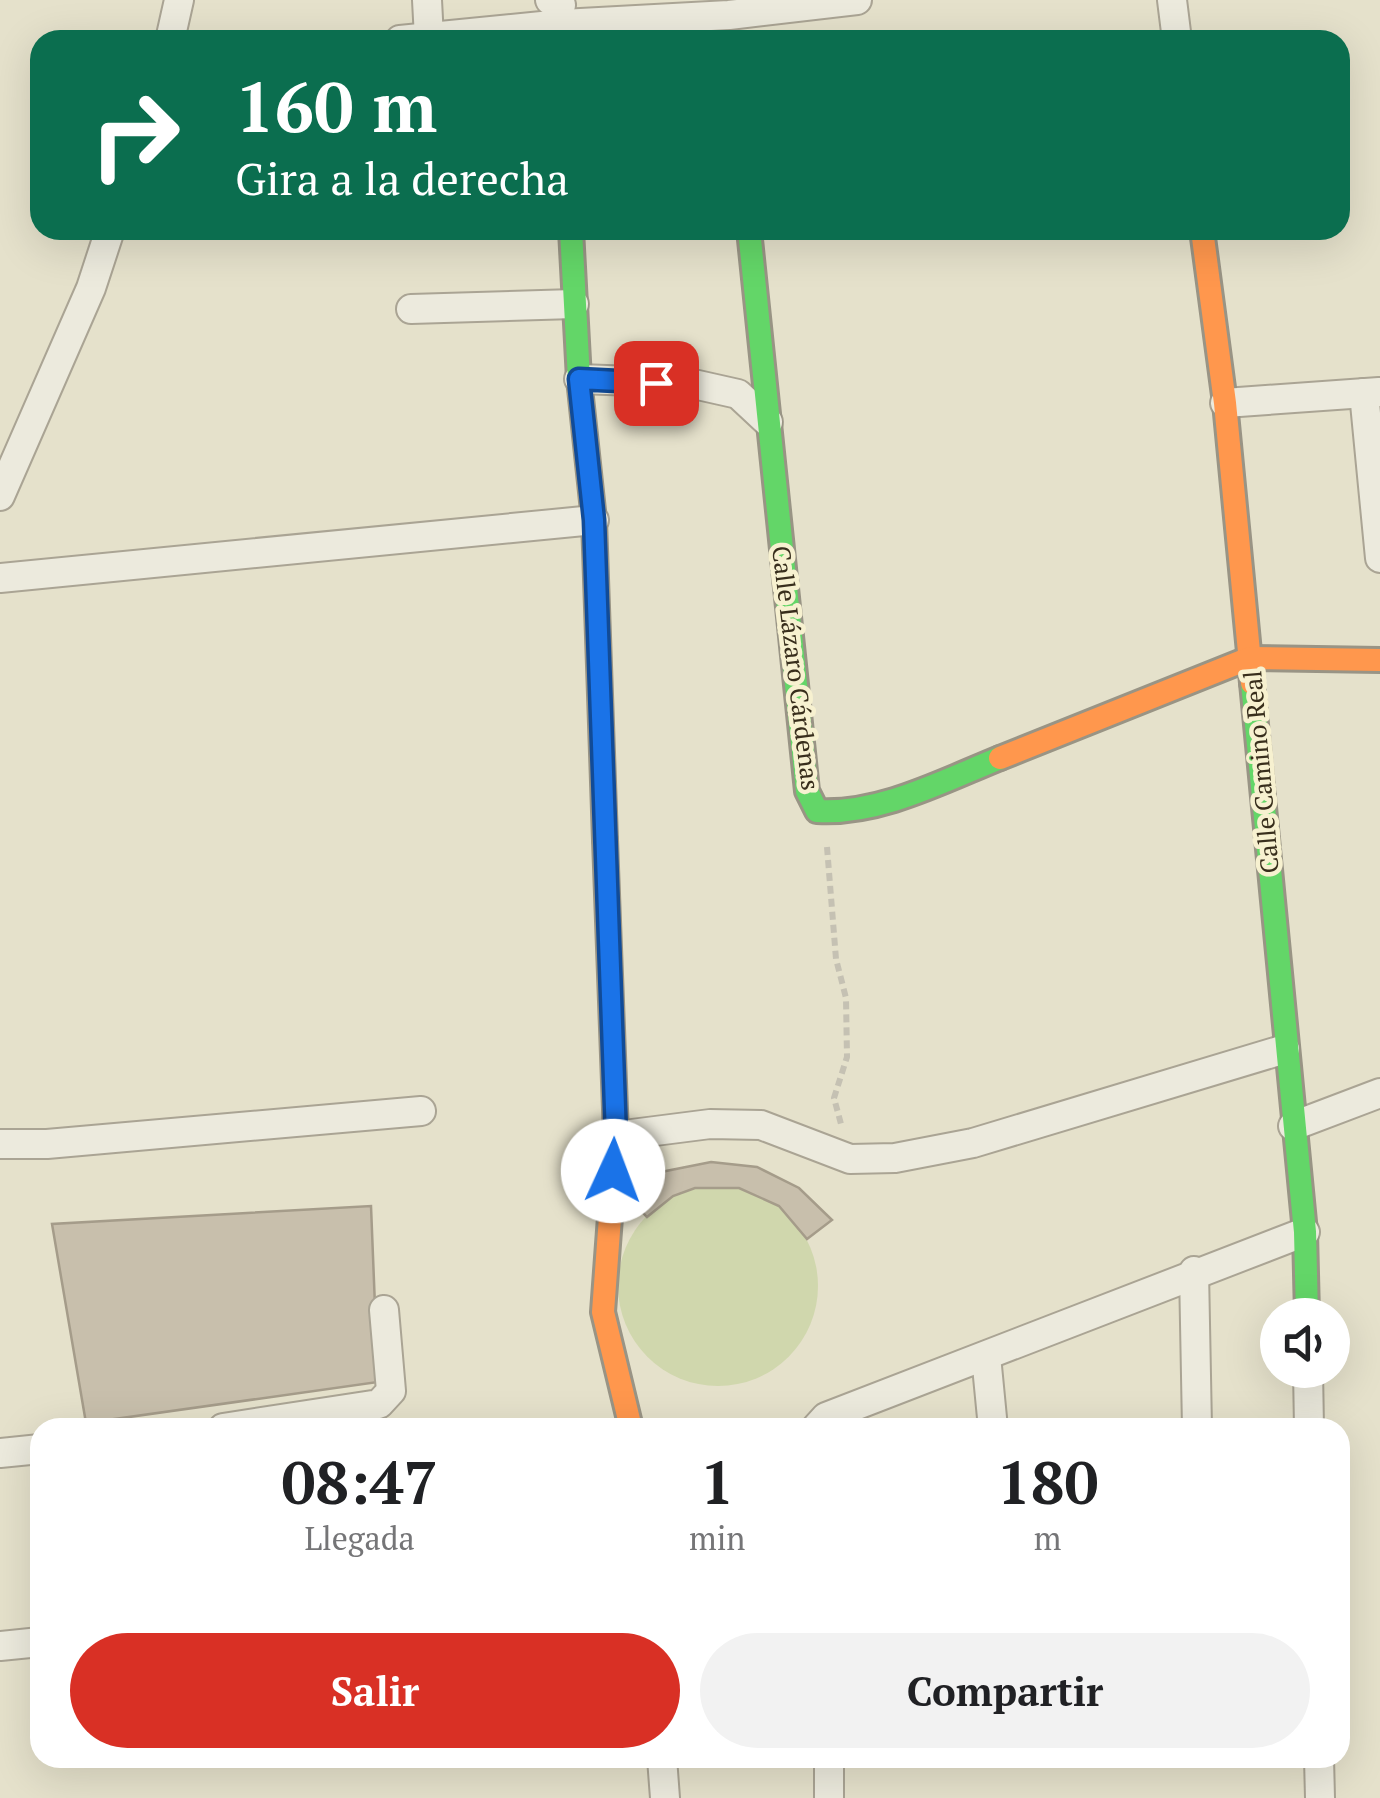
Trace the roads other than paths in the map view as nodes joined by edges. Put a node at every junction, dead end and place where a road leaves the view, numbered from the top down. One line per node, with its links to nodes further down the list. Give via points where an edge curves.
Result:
1 (178, 0): 7 (street)
2 (427, 0): 8 (street)
3 (857, 0): 6 (street)
4 (1172, 0): 10 (street)
5 (559, 14): 6 (street); 9 (street)
6 (729, 18)
7 (172, 30)
8 (429, 30)
9 (473, 30)
10 (1176, 30)
11 (107, 240): 21 (street)
12 (571, 240): 15 (street)
13 (751, 240): 20 (street, Calle Lázaro Cárdenas)
14 (1203, 240): 19 (street, Calle Camino Real)
15 (574, 304): 16 (street); 17 (street)
16 (411, 309)
17 (579, 379): 20 (street, via 689,384 738,394); 22 (street)
18 (1372, 392): 19 (street); 23 (street)
19 (1225, 403): 25 (street, Calle Camino Real)
20 (768, 422): 25 (street, Calle Lázaro Cárdenas, via 807,791 817,811 845,813 915,792)
21 (0, 496)
22 (594, 520): 24 (street); 31 (street)
23 (1380, 558)
24 (0, 578)
25 (1250, 658): 26 (street); 27 (street, Calle Camino Real)
26 (1380, 660)
27 (1285, 1049): 30 (street, Calle Camino Real); 31 (street, via 973,1143 895,1158 850,1159 761,1125)
28 (1380, 1093): 30 (street)
29 (421, 1111): 32 (street)
30 (1293, 1126): 33 (street, Calle Camino Real)
31 (616, 1136): 40 (street, via 604,1312)
32 (0, 1144)
33 (1305, 1232): 34 (street); 35 (street, Calle Camino Real)
34 (1194, 1271): 37 (street); 43 (street)
35 (1307, 1298)
36 (384, 1310): 39 (street, via 392,1391 380,1404)
37 (986, 1356): 41 (street); 42 (street)
38 (1309, 1388): 44 (street)
39 (288, 1418)
40 (629, 1418)
41 (825, 1418)
42 (992, 1418)
43 (1197, 1418)
44 (1310, 1418)
45 (30, 1450): 46 (street)
46 (0, 1452)
47 (30, 1643): 48 (street)
48 (0, 1646)
49 (663, 1768): 52 (street)
50 (829, 1768): 53 (street)
51 (1318, 1768): 54 (street)
52 (665, 1798)
53 (829, 1798)
54 (1320, 1798)

